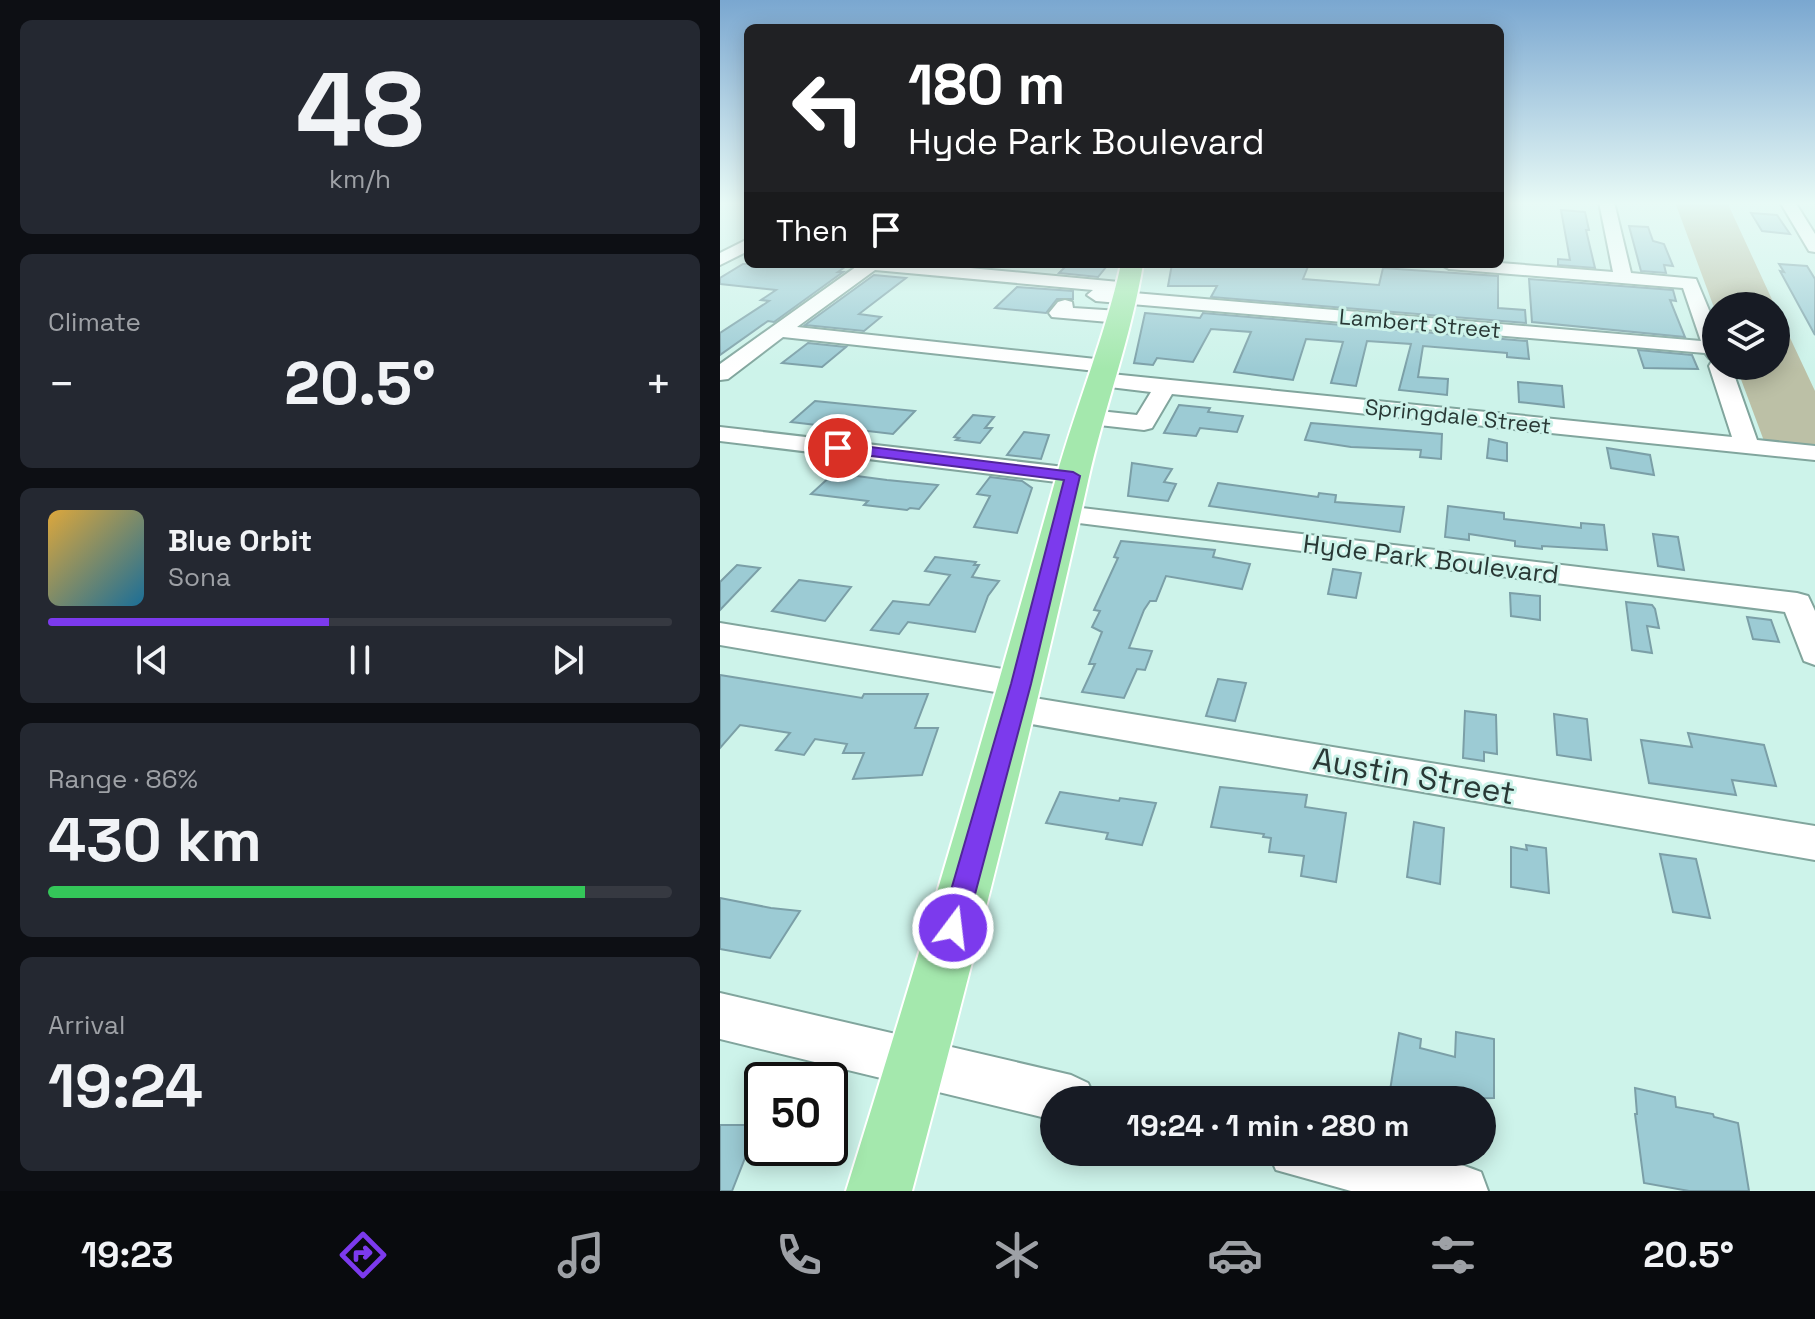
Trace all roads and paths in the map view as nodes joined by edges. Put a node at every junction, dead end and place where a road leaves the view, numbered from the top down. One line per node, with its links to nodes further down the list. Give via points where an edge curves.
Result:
1 (1619, 258): 5 (street)
2 (866, 268): 9 (street)
3 (895, 268): 7 (street, Lambert Street)
4 (1504, 268): 5 (street)
5 (1623, 277): 8 (street, via 1690,283)
6 (1126, 291): 7 (street); 7 (street, Lambert Street); 10 (street, Lambert Street); 11 (main road)
7 (1079, 299)
8 (1702, 315)
9 (779, 331): 11 (street, Springdale Street); 12 (street)
10 (1702, 354)
11 (1103, 373): 14 (street, Springdale Street); 15 (main road)
12 (720, 374)
13 (1725, 380): 17 (street)
14 (1165, 387): 15 (street, via 1144,423); 17 (street, Springdale Street)
15 (1090, 417): 19 (main road)
16 (720, 434): 19 (street, Hyde Park Boulevard)
17 (1747, 445): 18 (street, Springdale Street)
18 (1815, 453)
19 (1069, 495): 21 (street, Hyde Park Boulevard, via 1797,603); 22 (main road)
20 (720, 634): 22 (street, Austin Street)
21 (1815, 653)
22 (1017, 696): 23 (street, Austin Street); 25 (main road)
23 (1815, 843)
24 (720, 1016): 25 (street)
25 (916, 1064): 26 (street); 28 (main road)
26 (1040, 1093)
27 (1354, 1166): 29 (street)
28 (879, 1191)
29 (1462, 1191)

